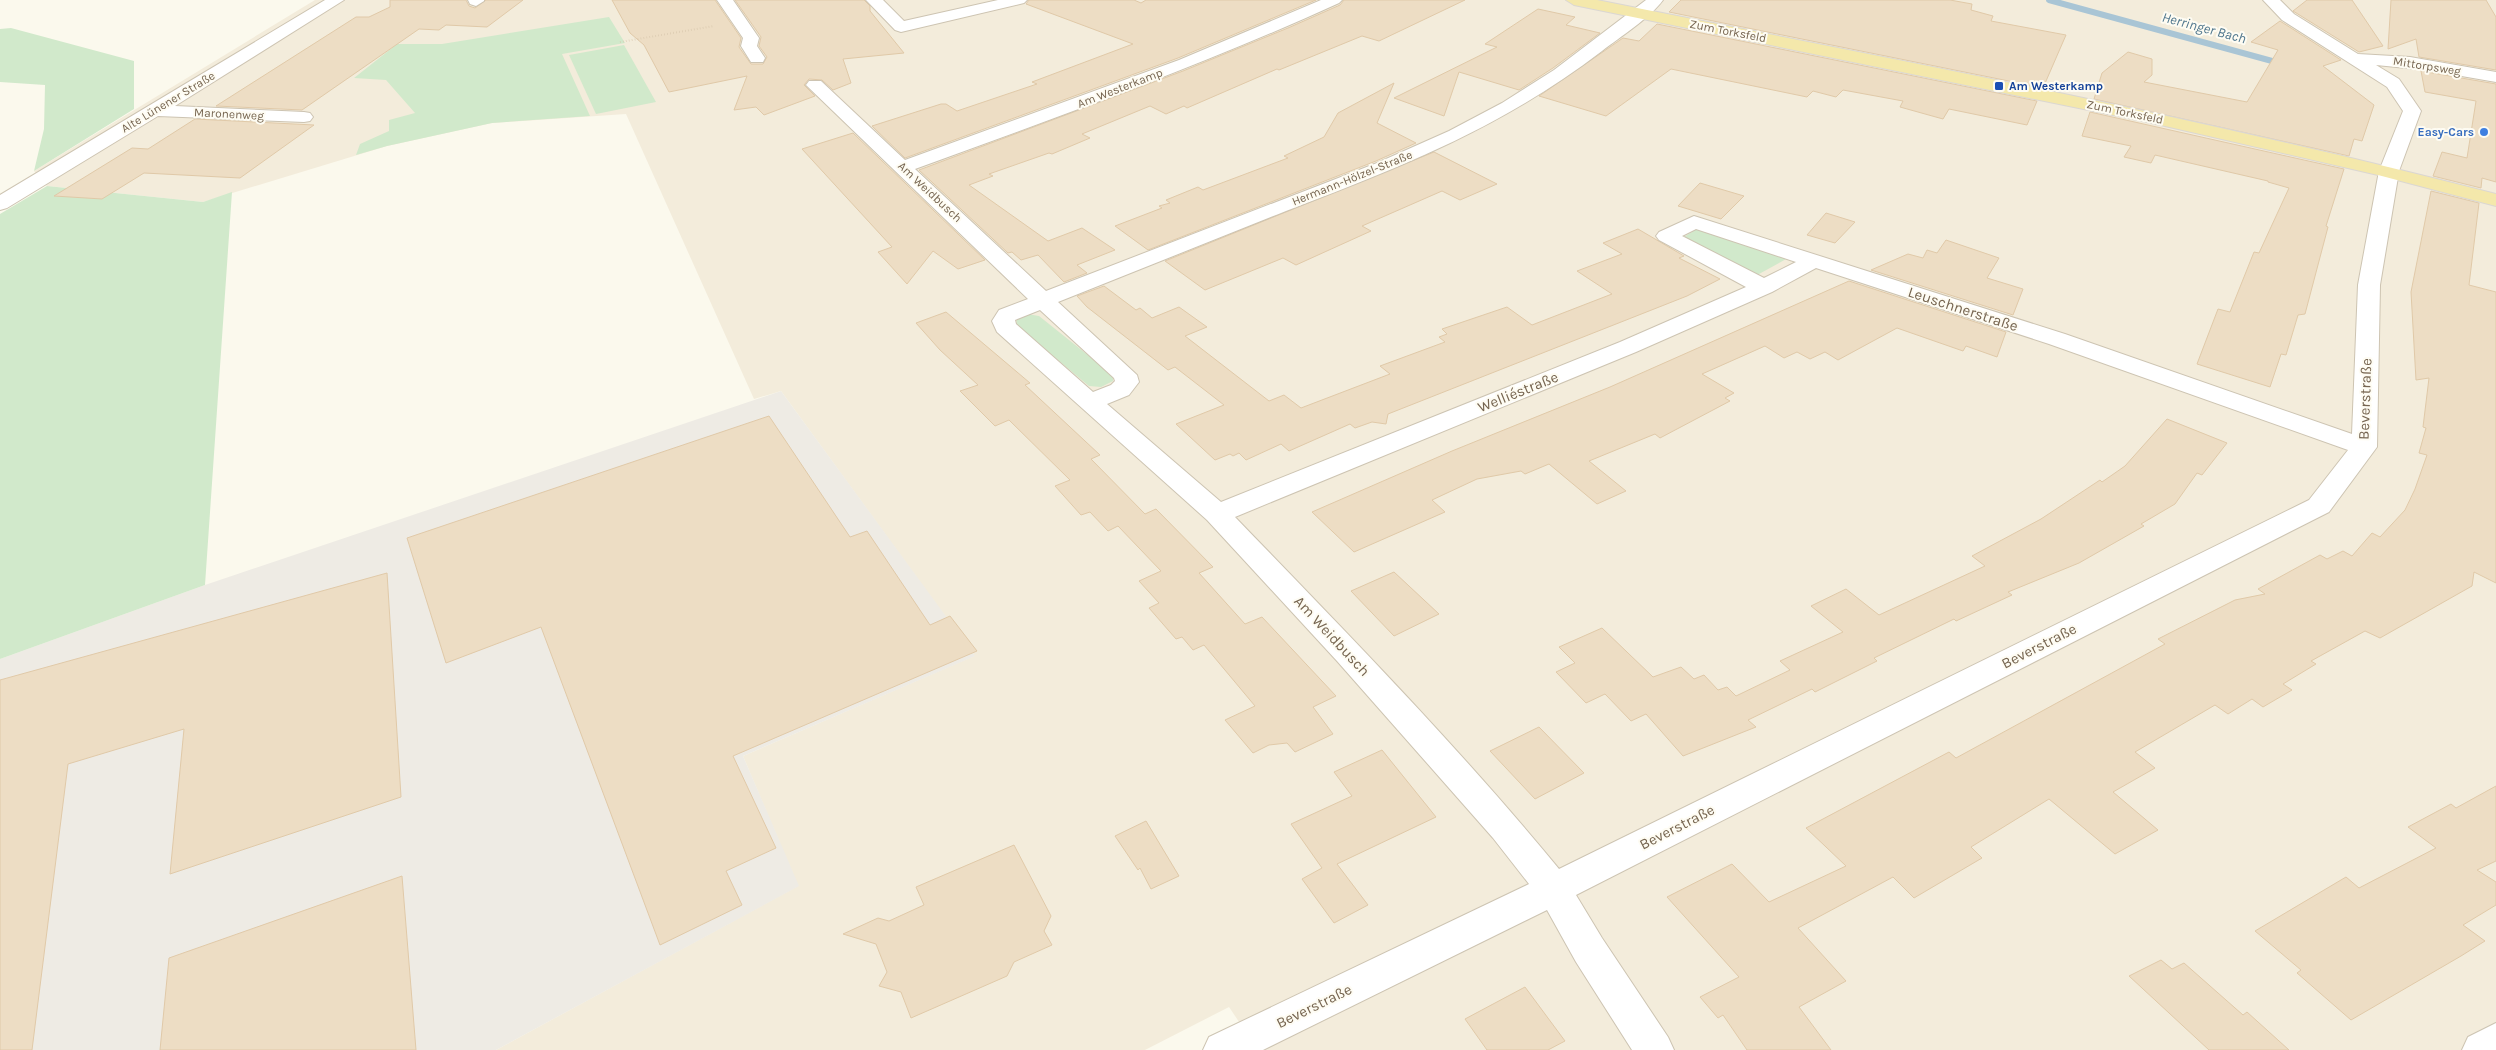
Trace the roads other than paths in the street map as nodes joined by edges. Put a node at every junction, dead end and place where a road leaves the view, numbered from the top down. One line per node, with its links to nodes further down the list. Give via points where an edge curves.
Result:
1 (336, 0): 14 (street, Alte Lünener Straße)
2 (725, 0): 10 (street, via 751,38 749,46)
3 (874, 0): 4 (street, via 901,27)
4 (1019, 0)
5 (1334, 0): 16 (street, Am Westerkamp, via 1184,64)
6 (1574, 0): 9 (main road, Zum Torksfeld)
7 (1655, 0): 9 (street, Hermann-Hölzel-Straße)
8 (2272, 0): 11 (street, Beverstraße, via 2288,17)
9 (1640, 14): 17 (main road, Zum Torksfeld, via 2062,98); 22 (street, Hermann-Hölzel-Straße, via 1555,76 1455,136)
10 (757, 58)
11 (2357, 60): 12 (street, Mittorpsweg, via 2418,63); 17 (street, Beverstraße, via 2392,83 2412,111)
12 (2496, 77)
13 (816, 85): 16 (street, Am Weidbusch)
14 (154, 110): 15 (street, Maronenweg); 19 (street, Alte Lünener Straße)
15 (304, 117)
16 (903, 167): 22 (street, Am Weidbusch)
17 (2389, 171): 18 (main road, Zum Torksfeld); 24 (street, Beverstraße, via 2369,285)
18 (2496, 200)
19 (0, 204)
20 (1814, 262): 21 (street, Welliéstraße); 21 (street, Leuschnerstraße, via 1694,222 1666,236); 24 (street, Leuschnerstraße, via 2057,339)
21 (1764, 287): 25 (street, Welliéstraße)
22 (1041, 301): 23 (street, Am Weidbusch, via 1125,375 1127,382 1120,390); 23 (street, Am Weidbusch, via 1007,315 1002,321 1005,327)
23 (1092, 401): 25 (street, Am Weidbusch)
24 (2364, 447): 26 (street, Beverstraße, via 2319,506)
25 (1217, 514): 26 (street, Am Weidbusch, via 1368,674 1505,828)
26 (1554, 889): 28 (street, Beverstraße); 29 (street, Am Weidbusch)
27 (2496, 1041): 30 (street)
28 (1223, 1050)
29 (1654, 1050)
30 (2482, 1050)

